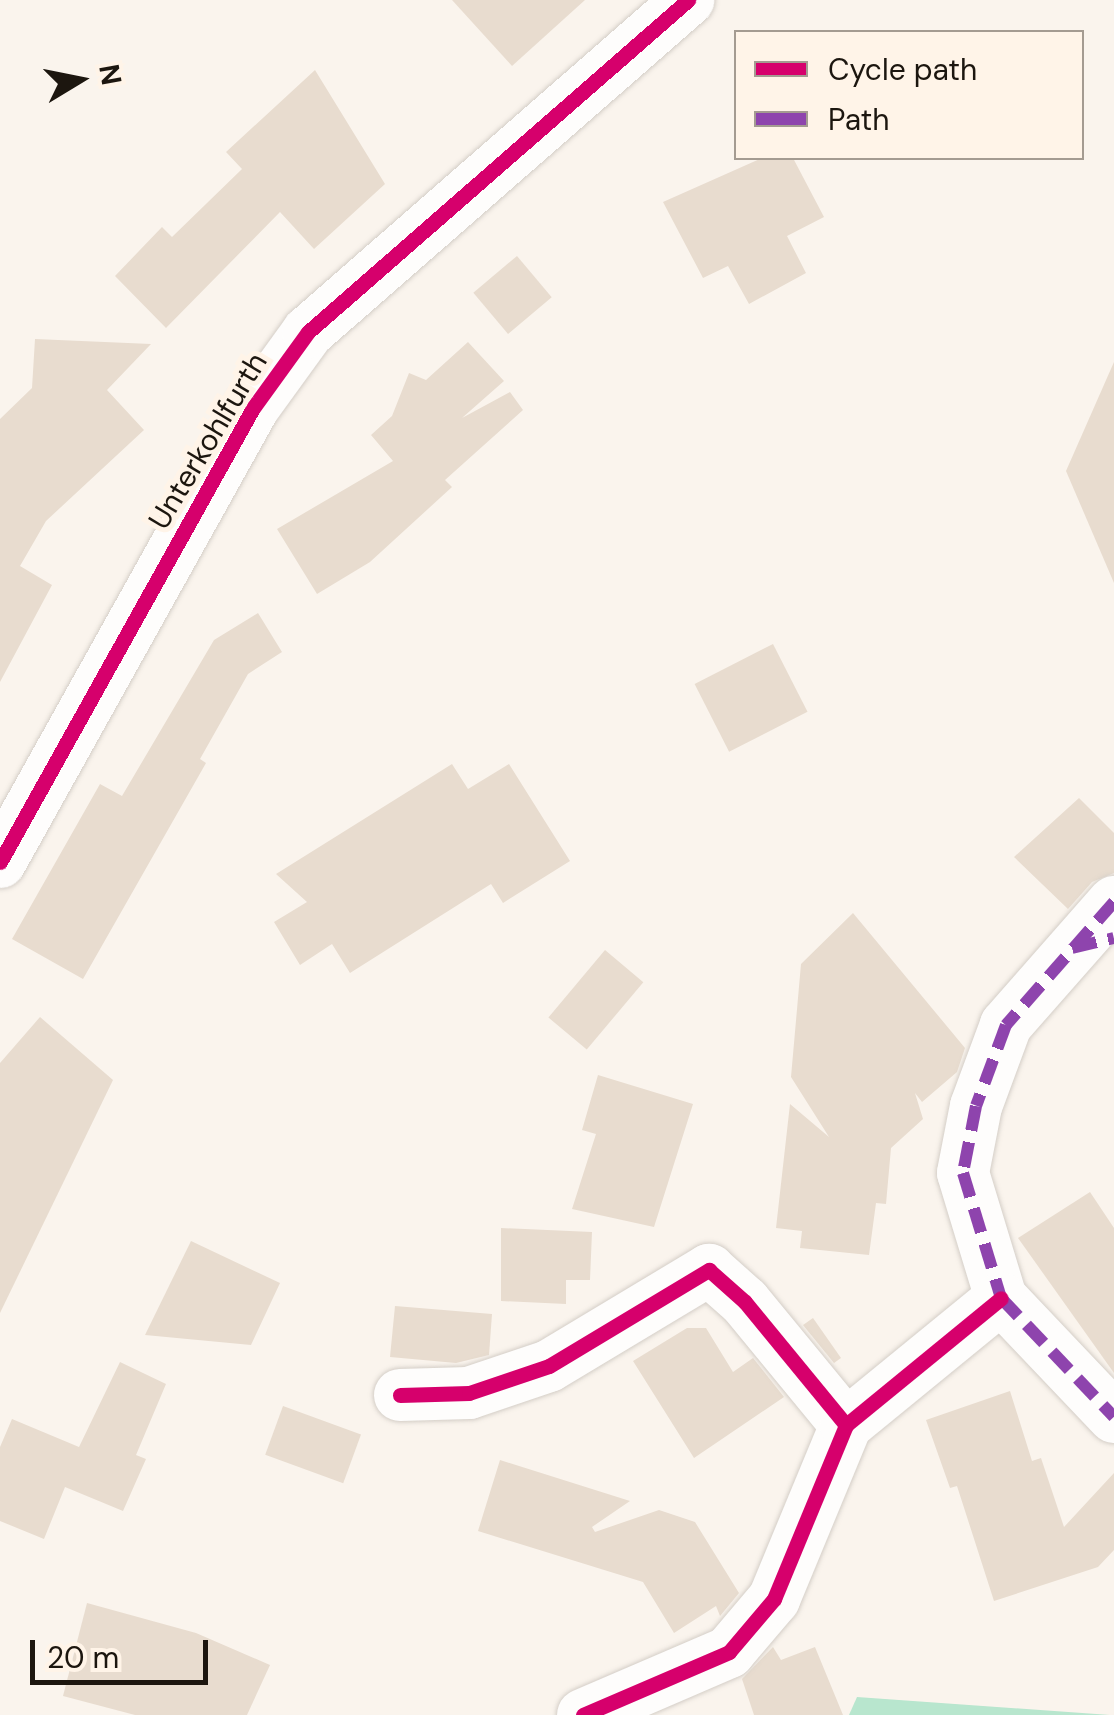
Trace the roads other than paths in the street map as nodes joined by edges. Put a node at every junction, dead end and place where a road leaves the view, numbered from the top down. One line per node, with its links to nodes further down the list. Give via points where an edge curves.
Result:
1 (688, 0): 2 (street, Unterkohlfurth, via 308,332 253,408)
2 (0, 862)
3 (1114, 902): 4 (street, via 1006,1025 976,1106 963,1173)
4 (1000, 1298): 6 (street); 7 (street)
5 (400, 1396): 7 (street, via 469,1394 548,1366 709,1270)
6 (1114, 1416)
7 (846, 1424): 8 (street, via 774,1599 730,1652)
8 (583, 1715)

